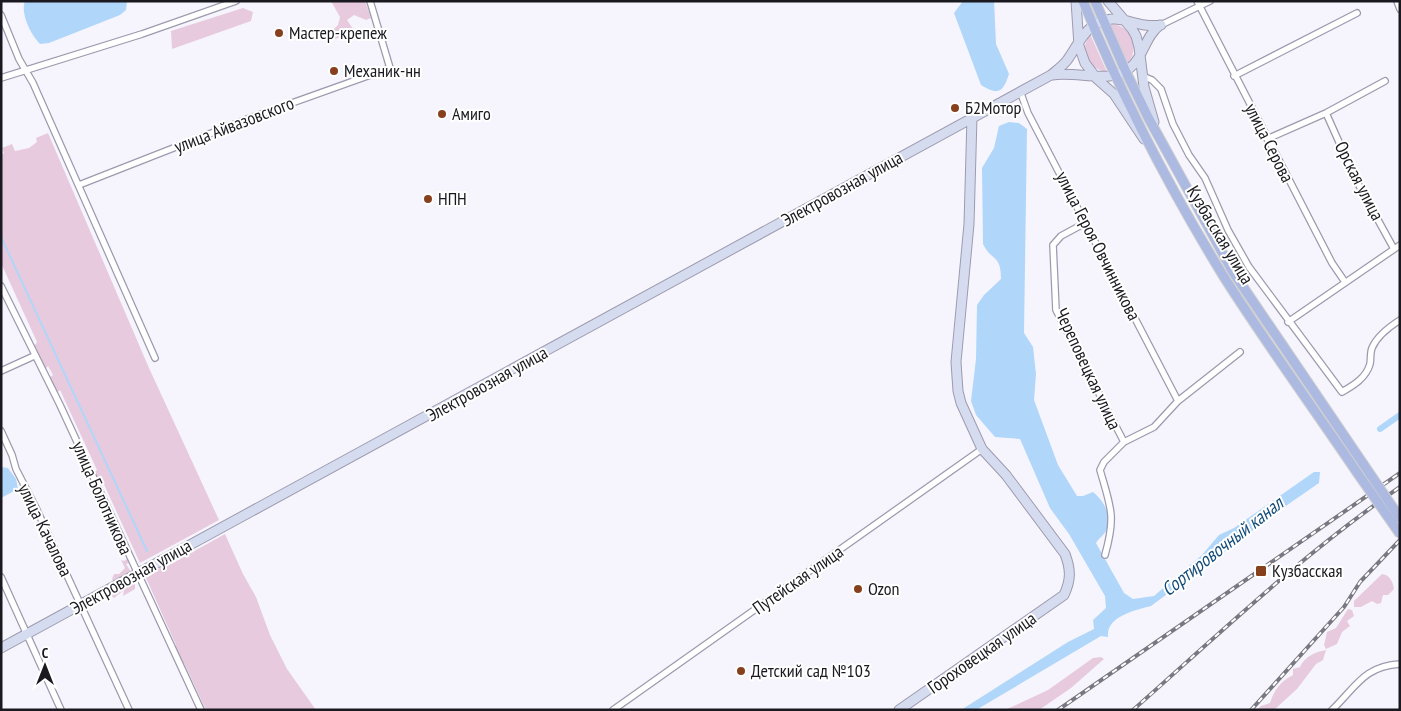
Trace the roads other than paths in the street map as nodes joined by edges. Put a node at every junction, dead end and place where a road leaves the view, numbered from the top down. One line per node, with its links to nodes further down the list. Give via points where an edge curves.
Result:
1 (236, 1): 19 (street)
2 (370, 1): 34 (street, улица Айвазовского, via 390,68)
3 (1076, 1): 17 (street)
4 (1083, 1): 16 (main road, Кузбасская улица)
5 (1095, 1): 13 (main road, Кузбасская улица)
6 (1108, 1): 14 (street)
7 (1210, 1): 9 (street)
8 (1397, 1): 10 (street)
9 (1198, 4): 15 (street); 25 (street, улица Серова)
10 (1400, 9)
11 (1357, 12): 25 (street)
12 (1, 15): 19 (street)
13 (1104, 21): 14 (street); 16 (street); 20 (main road, Кузбасская улица)
14 (1127, 23): 15 (street); 18 (street, via 1136,36)
15 (1161, 25): 18 (street, via 1146,40)
16 (1093, 26): 17 (street); 23 (main road, Кузбасская улица)
17 (1079, 41): 21 (street, via 1068,59); 22 (street, via 1085,63)
18 (1140, 54): 20 (street); 24 (street)
19 (25, 71): 26 (street); 34 (street, via 34,83)
20 (1126, 72): 23 (street); 32 (main road, Кузбасская улица)
21 (1052, 75): 22 (street); 28 (street, Электровозная улица)
22 (1093, 75): 23 (street); 33 (street, via 1114,94)
23 (1115, 76): 33 (main road, Кузбасская улица)
24 (1142, 76): 32 (street); 40 (street, Кузбасская улица, via 1161,89 1173,124 1205,178 1234,242)
25 (1234, 76): 31 (street, улица Серова)
26 (1, 78)
27 (1385, 82): 29 (street)
28 (1020, 91): 30 (street, Электровозная улица); 35 (street, улица Героя Овчинникова, via 1028,113)
29 (1326, 113): 31 (street); 36 (street, Орская улица, via 1356,180)
30 (972, 118): 48 (street, via 969,224 956,362 961,403); 53 (street, Электровозная улица)
31 (1267, 139): 37 (street, улица Серова)
32 (1161, 141): 49 (main road, Кузбасская улица, via 1233,272)
33 (1151, 146): 49 (main road, Кузбасская улица, via 1225,278)
34 (79, 185): 43 (street)
35 (1085, 223): 45 (street, улица Героя Овчинникова); 47 (street, Череповецкая улица, via 1053,245 1056,310)
36 (1397, 247): 37 (street)
37 (1345, 282): 40 (street)
38 (1, 286): 42 (street, улица Болотникова)
39 (1400, 320): 40 (street, Кузбасская улица, via 1378,339 1364,375 1342,392)
40 (1288, 322)
41 (1240, 352): 45 (street)
42 (34, 356): 44 (street); 53 (street, улица Болотникова, via 60,405)
43 (155, 358)
44 (1, 371)
45 (1178, 401): 47 (street, via 1154,427)
46 (1, 431): 55 (street, улица Качалова, via 18,475)
47 (1124, 442): 52 (street, via 1100,470 1112,513 1112,529)
48 (982, 449): 62 (street, Путейская улица); 63 (street, Гороховецкая улица, via 1065,554 1071,577 1064,595)
49 (1360, 468): 50 (main road, bridge); 51 (main road, bridge)
50 (1400, 518)
51 (1400, 534)
52 (1105, 555)
53 (137, 574): 55 (street, Электровозная улица); 61 (street, улица Болотникова)
54 (1, 577): 56 (street)
55 (81, 605): 56 (street, Электровозная улица); 60 (street, улица Качалова)
56 (27, 634): 57 (street, Электровозная улица); 59 (street)
57 (1, 648)
58 (1400, 664): 64 (street, via 1384,665 1368,673)
59 (61, 710)
60 (129, 710)
61 (201, 710)
62 (613, 710)
63 (899, 710)
64 (1332, 710)

